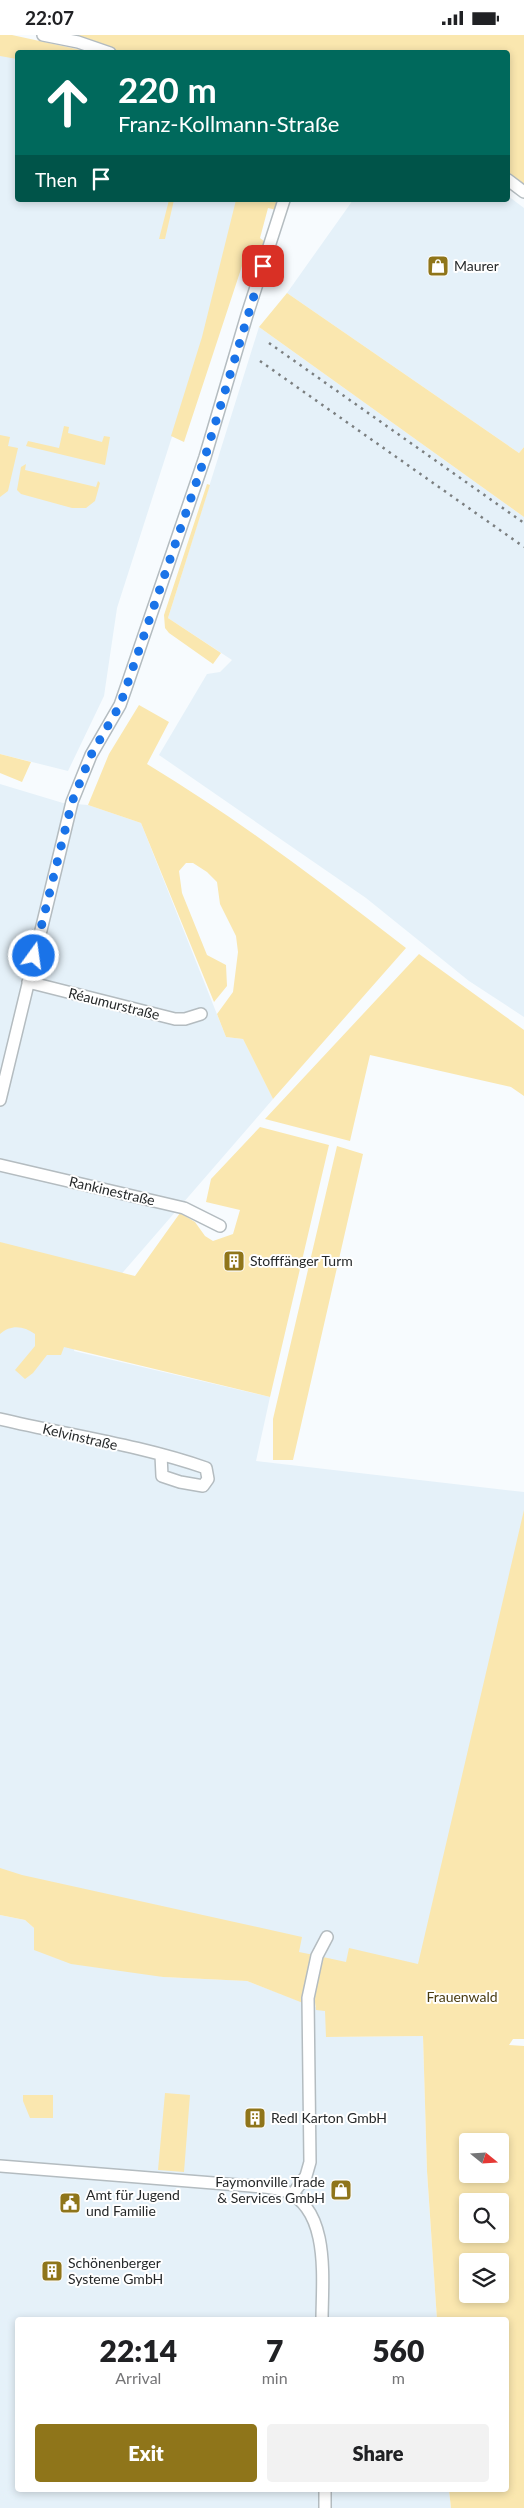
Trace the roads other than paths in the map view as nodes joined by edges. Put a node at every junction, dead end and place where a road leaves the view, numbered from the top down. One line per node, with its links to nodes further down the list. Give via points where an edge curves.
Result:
1 (43, 35): 2 (street)
2 (101, 50)
3 (510, 182): 4 (street)
4 (524, 192)
5 (283, 202): 6 (street, via 205,457 120,705 91,755 72,802)
6 (28, 982): 7 (street, Réaumurstraße, via 175,1019); 8 (street)
7 (201, 1014)
8 (5, 1052): 9 (street)
9 (0, 1100)
10 (0, 1165): 11 (street, Rankinestraße, via 184,1208)
11 (220, 1226)
12 (0, 1419): 13 (street, Kelvinstraße)
13 (161, 1455)
14 (327, 1937): 16 (street, via 317,1956 308,1998 310,2162 306,2176)
15 (0, 2166): 16 (street, via 276,2189)
16 (292, 2195): 17 (street, via 313,2218 320,2235)
17 (322, 2317)
18 (325, 2492): 19 (street)
19 (326, 2508)

